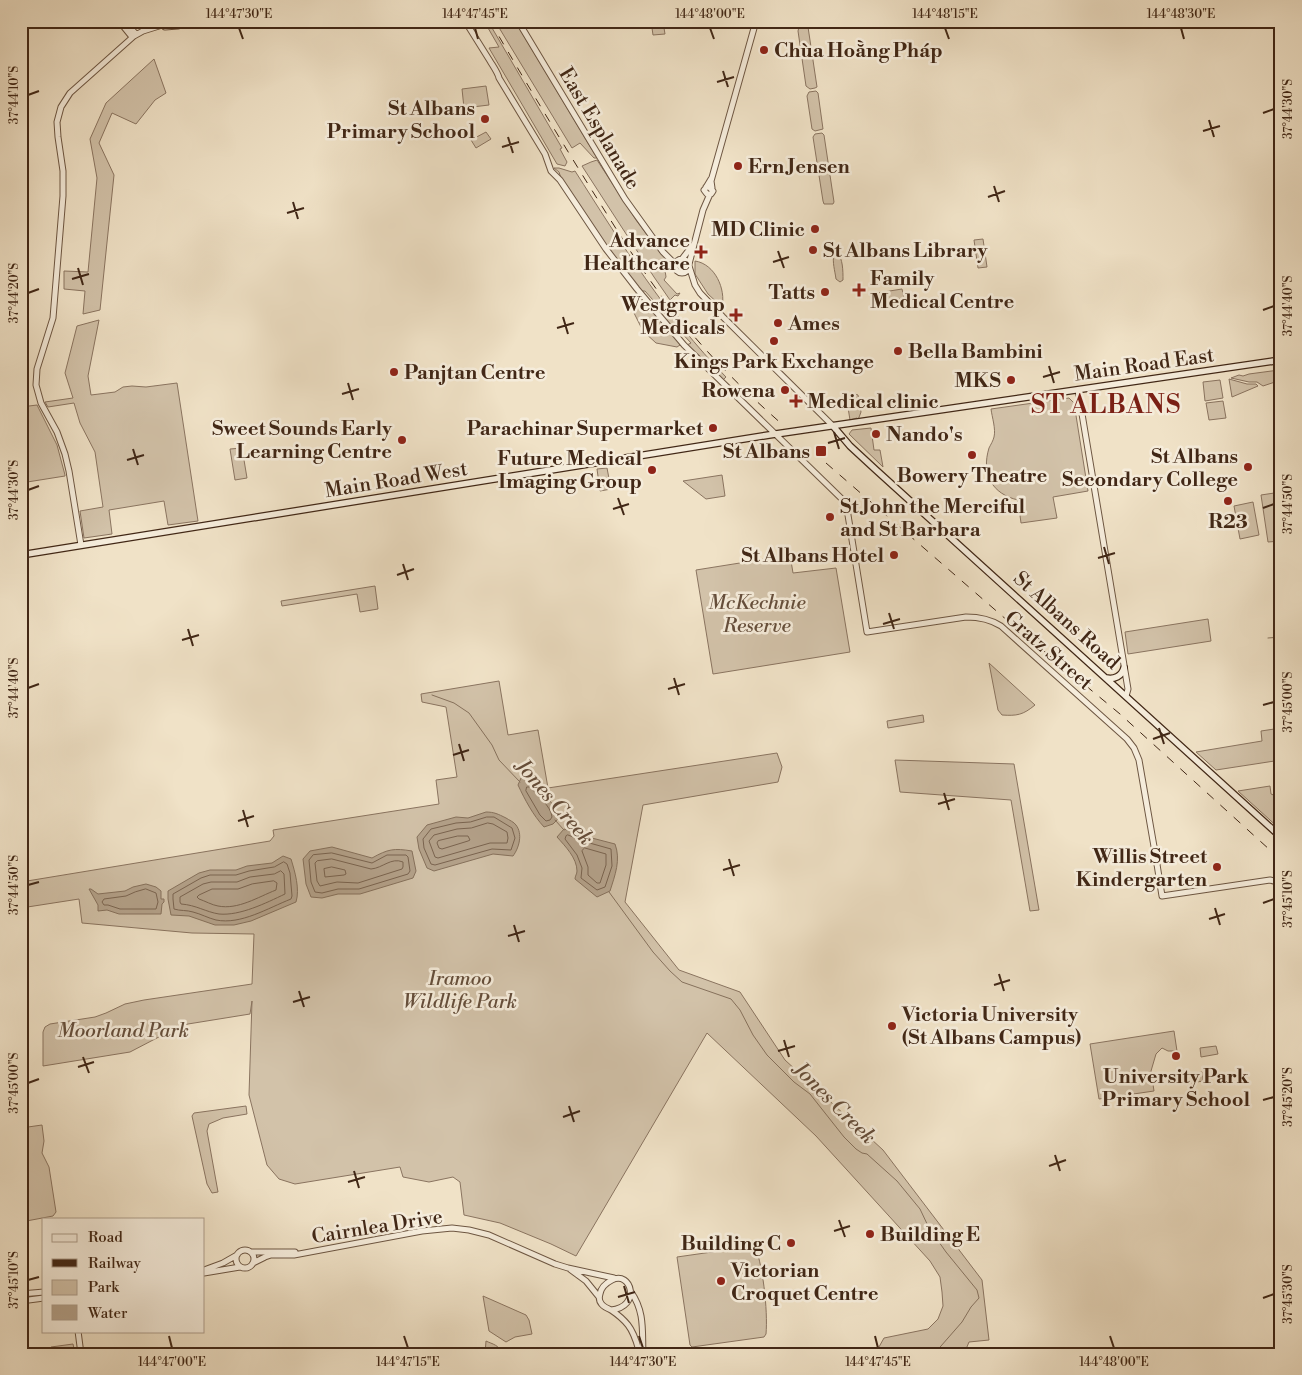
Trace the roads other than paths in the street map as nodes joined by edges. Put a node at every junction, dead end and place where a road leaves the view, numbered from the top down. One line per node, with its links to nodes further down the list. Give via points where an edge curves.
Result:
1 (119, 21): 8 (street)
2 (124, 21): 8 (street)
3 (199, 21): 7 (street)
4 (465, 21): 19 (street, via 548,161 606,249 684,345)
5 (518, 21): 10 (street, East Esplanade, via 616,185)
6 (756, 21): 9 (street)
7 (179, 23): 8 (street)
8 (134, 36): 20 (street, via 70,93 57,122 63,177 62,214 52,324 37,369 36,385 70,471)
9 (694, 242): 11 (street); 12 (street)
10 (661, 248): 11 (street, East Esplanade); 13 (street, East Esplanade)
11 (680, 259): 12 (street); 13 (street)
12 (689, 265): 14 (street); 15 (street)
13 (675, 266): 14 (street)
14 (682, 272): 15 (street)
15 (692, 278): 18 (street, via 723,317)
16 (1281, 360): 17 (main road, Main Road East)
17 (1078, 390): 18 (main road, Main Road East); 22 (street)
18 (834, 426): 19 (main road, Main Road East); 23 (main road, St Albans Road, via 850,446)
19 (776, 434): 20 (main road, Main Road West); 26 (street, Gratz Street, via 844,501 867,632 966,617 992,621 1002,626 1126,738 1139,760 1162,896 1270,880)
20 (81, 545): 21 (main road, Main Road West)
21 (21, 555)
22 (1124, 668): 23 (main road, via 1114,678); 24 (street)
23 (1106, 678): 24 (main road, St Albans Road)
24 (1126, 696): 25 (main road, St Albans Road)
25 (1281, 837)
26 (1280, 882)
27 (251, 1252): 28 (street, Cairnlea Drive); 29 (street, via 243,1250); 30 (street)
28 (303, 1253): 30 (street, Cairnlea Drive, via 271,1255); 32 (street, Cairnlea Drive, via 452,1228 489,1235)
29 (237, 1255): 31 (street, via 236,1263); 33 (street)
30 (253, 1263): 31 (street, via 246,1268)
31 (240, 1267): 34 (street)
32 (568, 1268): 35 (street, Cairnlea Drive); 39 (street, Cairnlea Drive, via 586,1281)
33 (205, 1271)
34 (205, 1271)
35 (614, 1278): 37 (street, via 626,1282); 39 (street, via 605,1284)
36 (42, 1292): 38 (street)
37 (631, 1292): 42 (street, via 629,1301 622,1308); 46 (street, via 640,1310)
38 (21, 1294)
39 (599, 1297): 42 (street, via 602,1306)
40 (42, 1298): 41 (street)
41 (21, 1301)
42 (611, 1310): 45 (street, via 628,1324)
43 (78, 1332): 44 (street)
44 (81, 1354)
45 (640, 1354)
46 (644, 1354)

